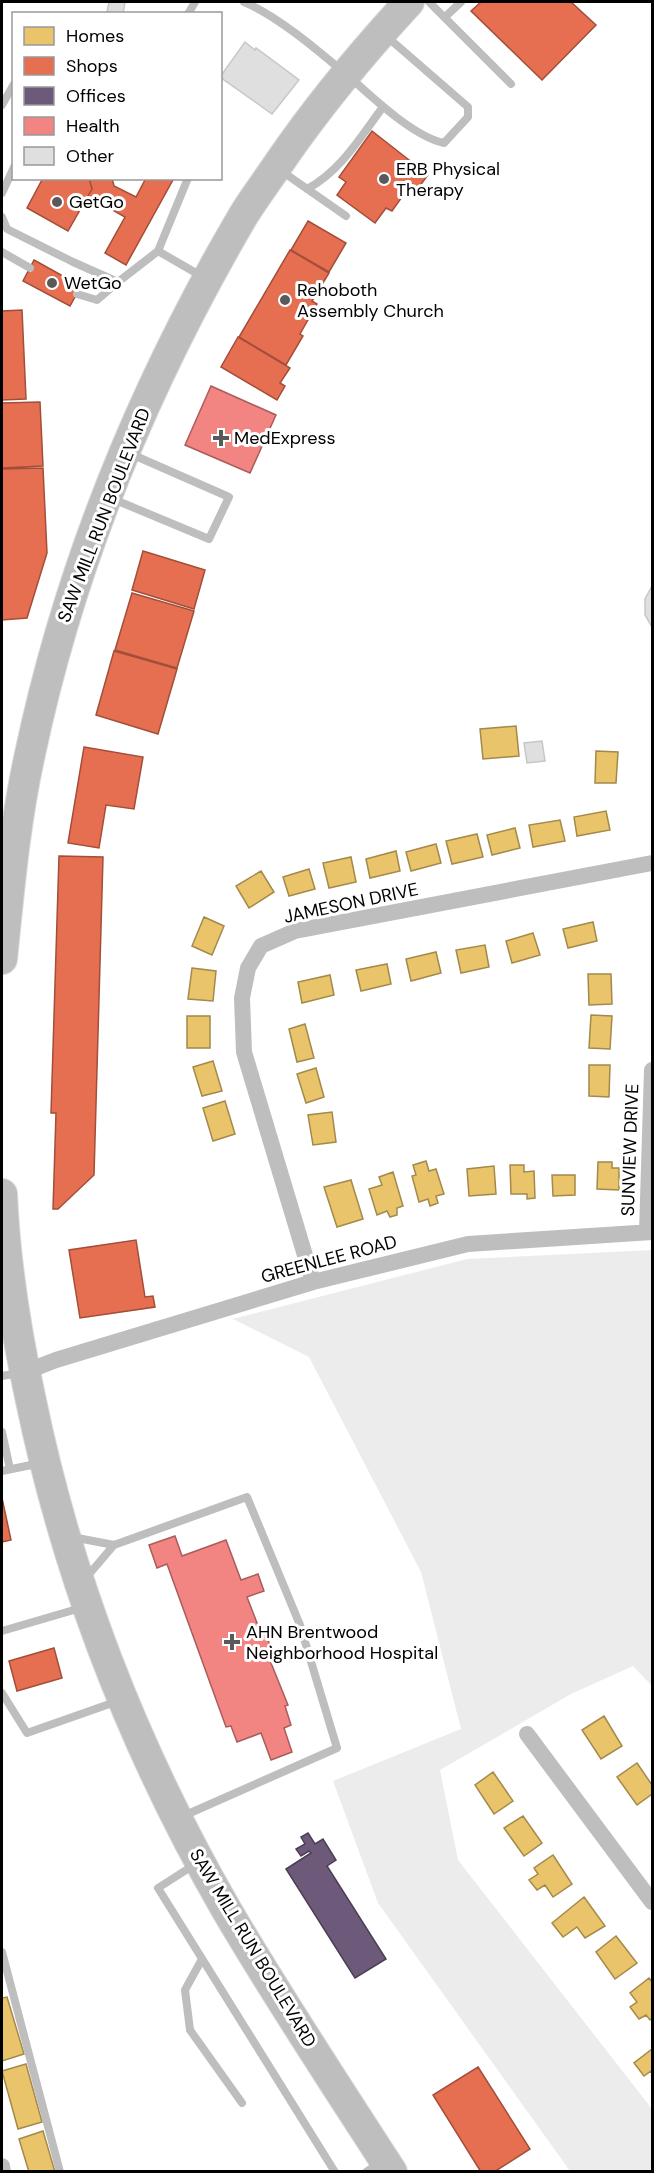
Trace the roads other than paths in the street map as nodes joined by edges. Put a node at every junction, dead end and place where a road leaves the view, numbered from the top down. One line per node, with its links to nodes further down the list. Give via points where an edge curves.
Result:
1 (247, 2): 7 (lane, via 265,11)
2 (409, 2): 6 (highway, SAW MILL RUN BOULEVARD)
3 (429, 2): 5 (lane)
4 (461, 2): 5 (lane)
5 (445, 17): 8 (lane)
6 (381, 31): 7 (highway, SAW MILL RUN BOULEVARD); 11 (lane, via 468,107 468,117 444,142 431,140)
7 (345, 74): 11 (lane); 12 (highway, SAW MILL RUN BOULEVARD)
8 (511, 84)
9 (12, 88): 10 (lane)
10 (2, 105)
11 (383, 107): 15 (lane, via 340,164)
12 (276, 167): 15 (lane); 22 (highway, SAW MILL RUN BOULEVARD, via 244,214)
13 (12, 171): 16 (lane)
14 (187, 180): 19 (lane)
15 (308, 189): 17 (lane)
16 (2, 193)
17 (346, 216)
18 (2, 217): 23 (lane, via 8,229)
19 (158, 251): 22 (lane); 23 (lane)
20 (2, 252): 21 (lane)
21 (30, 268)
22 (208, 280): 25 (highway, SAW MILL RUN BOULEVARD)
23 (118, 282): 24 (lane, via 97,300)
24 (77, 294)
25 (125, 451): 26 (highway, SAW MILL RUN BOULEVARD); 26 (lane, via 229,497 208,539)
26 (107, 496): 28 (highway, SAW MILL RUN BOULEVARD, via 62,623 29,755)
27 (652, 863): 32 (street, JAMESON DRIVE, via 295,932 261,946 248,968 242,998 244,1052)
28 (2, 959)
29 (652, 1070): 31 (street, SUNVIEW DRIVE)
30 (2, 1210): 33 (highway, SAW MILL RUN BOULEVARD)
31 (650, 1232): 32 (street, GREENLEE ROAD, via 468,1244)
32 (313, 1282): 34 (street, GREENLEE ROAD)
33 (6, 1285): 34 (highway, SAW MILL RUN BOULEVARD, via 15,1324)
34 (13, 1374): 36 (highway, SAW MILL RUN BOULEVARD)
35 (2, 1432): 37 (lane)
36 (44, 1462): 37 (lane); 38 (highway, SAW MILL RUN BOULEVARD)
37 (6, 1470)
38 (64, 1536): 39 (lane); 40 (highway, SAW MILL RUN BOULEVARD)
39 (114, 1545): 40 (lane); 45 (lane, via 247,1497 300,1625 338,1748)
40 (84, 1595): 41 (lane); 43 (highway, SAW MILL RUN BOULEVARD)
41 (2, 1631)
42 (2, 1693): 43 (lane, via 27,1733)
43 (123, 1699): 45 (highway, SAW MILL RUN BOULEVARD)
44 (527, 1734): 47 (street)
45 (178, 1819): 46 (highway, SAW MILL RUN BOULEVARD)
46 (201, 1861): 49 (lane, via 158,1888); 52 (highway, SAW MILL RUN BOULEVARD)
47 (652, 1902)
48 (2, 1952): 54 (lane)
49 (201, 1959): 50 (lane, via 185,1990 190,2030); 55 (lane)
50 (242, 2103)
51 (2, 2166): 53 (street)
52 (381, 2168)
53 (3, 2172)
54 (60, 2172)
55 (334, 2172)

